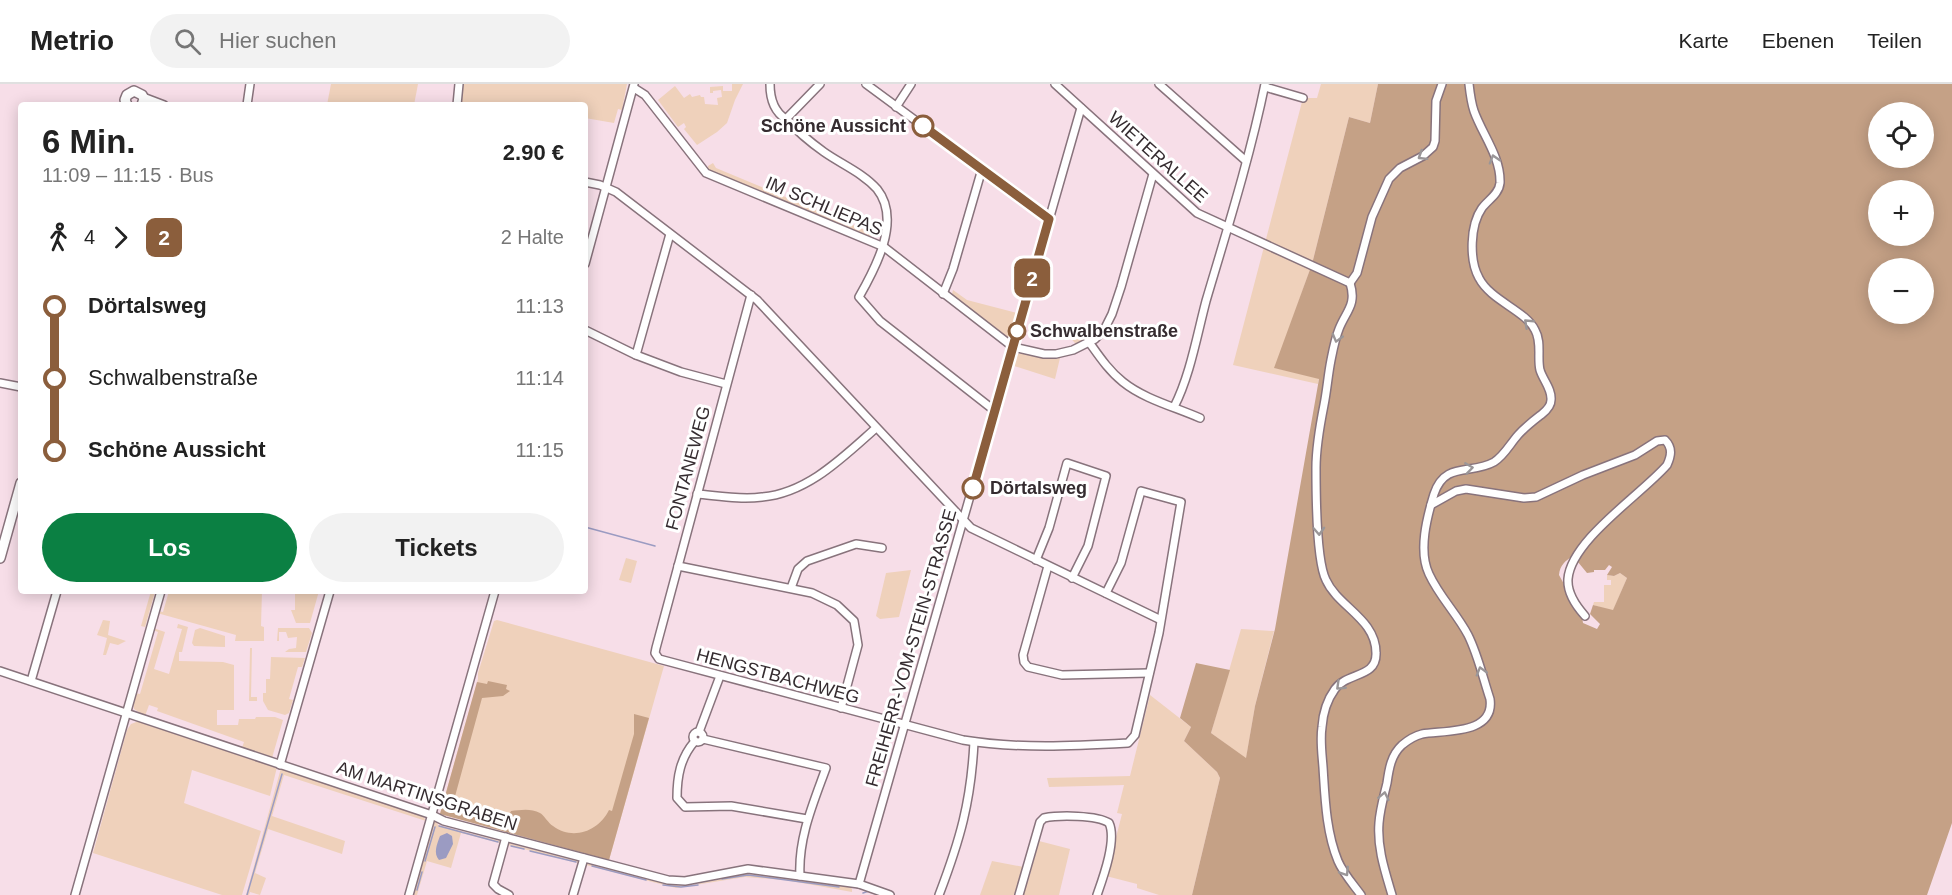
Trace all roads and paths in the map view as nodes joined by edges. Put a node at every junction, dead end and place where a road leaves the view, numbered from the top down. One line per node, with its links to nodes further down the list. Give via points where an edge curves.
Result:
1 (250, 84): 17 (street)
2 (459, 84): 18 (street)
3 (770, 84): 21 (street, via 776,110)
4 (820, 84): 21 (street)
5 (866, 84): 19 (street)
6 (911, 84): 19 (street)
7 (1055, 84): 20 (street, WIETERALLEE)
8 (1159, 84): 22 (street)
9 (1442, 84): 32 (street, one-way to 32, via 1436,101 1433,147 1389,178 1372,217 1357,273)
10 (1470, 84): 48 (street, one-way to 10, via 1446,476 1498,459 1548,409 1551,400 1540,369 1536,330 1488,290 1476,272 1476,220 1500,183 1487,137 1473,109)
11 (634, 86): 26 (street); 30 (street, IM SCHLIEPAS, via 706,173)
12 (1265, 86): 14 (street); 22 (street)
13 (137, 92): 15 (main road, via 125,98); 16 (street)
14 (1303, 98)
15 (126, 102)
16 (158, 102)
17 (247, 102)
18 (458, 102)
19 (896, 106): 23 (street)
20 (1081, 108): 24 (street, WIETERALLEE); 27 (street, FREIHERR-VOM-STEIN-STRASSE)
21 (786, 118): 30 (street, via 814,145 875,187 886,211)
22 (1246, 161): 28 (street)
23 (981, 169): 27 (street); 33 (street)
24 (1153, 174): 28 (street, WIETERALLEE, via 1197,213); 36 (street, via 1112,314 1104,330)
25 (588, 183): 26 (street)
26 (606, 187): 29 (street); 31 (street)
27 (1049, 219): 37 (street, FREIHERR-VOM-STEIN-STRASSE)
28 (1227, 228): 32 (street, WIETERALLEE); 42 (street)
29 (670, 234): 34 (street); 38 (street)
30 (884, 247): 33 (street, IM SCHLIEPAS); 43 (street, via 859,297 880,321)
31 (588, 253)
32 (1350, 283): 89 (street, one-way to 89, via 1352,302 1338,330 1330,366 1316,477 1323,575 1366,625 1376,654 1370,670 1335,688 1321,728 1324,797 1335,851)
33 (943, 294): 37 (street, IM SCHLIEPAS)
34 (751, 295): 40 (street, FONTANEWEG); 45 (street)
35 (588, 331): 38 (street)
36 (1089, 342): 37 (street, via 1056,354); 42 (street, via 1124,383)
37 (1013, 347): 43 (street, FREIHERR-VOM-STEIN-STRASSE)
38 (636, 355): 40 (street)
39 (0, 383): 41 (street)
40 (726, 384): 47 (street, FONTANEWEG)
41 (18, 388)
42 (1174, 406): 44 (street)
43 (995, 411): 49 (street, FREIHERR-VOM-STEIN-STRASSE)
44 (1200, 417)
45 (876, 428): 47 (street, via 822,473 786,492 754,498); 49 (street)
46 (18, 494): 51 (main road)
47 (697, 494): 53 (street, FONTANEWEG)
48 (1431, 505): 62 (street, via 1466,489 1524,498 1536,496 1665,440 1671,449 1667,465 1608,520 1575,558 1568,584 1572,598); 90 (street, one-way to 48, via 1383,866 1379,827 1394,754 1415,736 1477,724 1485,719 1490,708 1472,644 1427,568 1425,536)
49 (963, 522): 52 (street); 71 (street, FREIHERR-VOM-STEIN-STRASSE)
50 (882, 548): 56 (street, via 856,544 807,561 798,569)
51 (0, 558)
52 (1035, 560): 54 (street); 55 (street, via 1049,528 1067,463 1106,476 1088,546)
53 (678, 566): 56 (street); 64 (street, FONTANEWEG)
54 (1048, 566): 55 (street); 66 (street, via 1023,655 1028,668 1062,675)
55 (1072, 578): 57 (street)
56 (791, 588): 69 (street, via 837,605 854,621 858,645)
57 (1106, 593): 63 (street); 63 (street, via 1121,563 1141,491 1180,502)
58 (56, 594): 68 (street)
59 (160, 594): 70 (street)
60 (329, 594): 74 (street)
61 (494, 594): 75 (street)
62 (1585, 616)
63 (1160, 619): 66 (street)
64 (656, 648): 67 (street, HENGSTBACHWEG, via 661,660)
65 (0, 671): 68 (street, AM MARTINSGRABEN)
66 (1149, 673): 73 (street, HENGSTBACHWEG, via 1135,735 1128,743 1048,746)
67 (720, 676): 69 (street, HENGSTBACHWEG); 72 (street)
68 (31, 681): 70 (street, AM MARTINSGRABEN)
69 (840, 708): 71 (street, HENGSTBACHWEG)
70 (126, 713): 74 (street, AM MARTINSGRABEN); 81 (street)
71 (905, 726): 73 (street, HENGSTBACHWEG); 80 (street, FREIHERR-VOM-STEIN-STRASSE)
72 (701, 735): 76 (street, via 826,768); 76 (street, via 700,742 695,741 687,751 677,778 677,798 685,807 731,807)
73 (975, 742): 86 (street, via 967,810)
74 (280, 765): 75 (street, AM MARTINSGRABEN)
75 (432, 815): 77 (street, AM MARTINSGRABEN); 82 (street)
76 (807, 819): 79 (street)
77 (506, 837): 78 (street, AM MARTINSGRABEN); 83 (street, via 493,884)
78 (584, 858): 79 (street, AM MARTINSGRABEN, via 677,881 748,869); 84 (street)
79 (801, 876): 80 (street, AM MARTINSGRABEN)
80 (860, 884): 85 (street, AM MARTINSGRABEN)
81 (75, 895)
82 (409, 895)
83 (509, 895)
84 (573, 895)
85 (890, 895)
86 (939, 895)
87 (1018, 895): 88 (street, via 1040,822 1049,817 1098,818 1109,824 1112,833)
88 (1097, 895)
89 (1361, 895)
90 (1392, 895)

